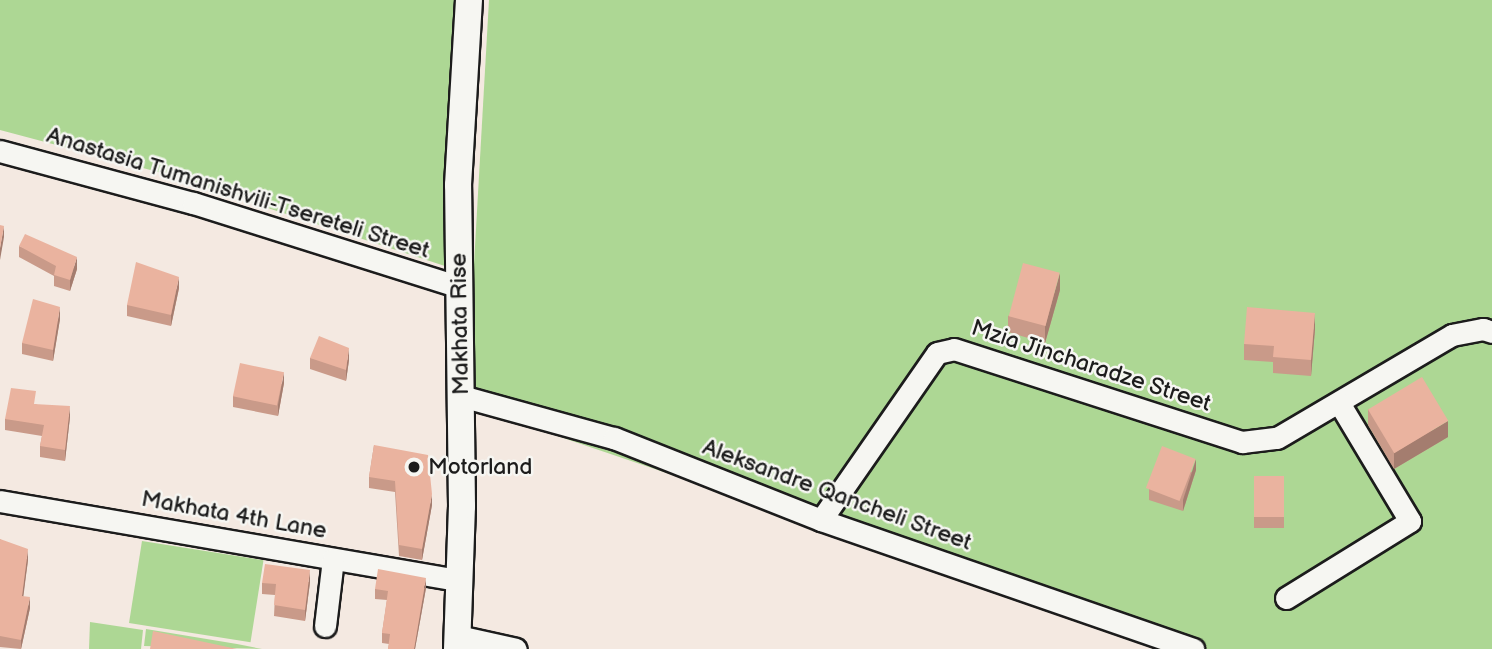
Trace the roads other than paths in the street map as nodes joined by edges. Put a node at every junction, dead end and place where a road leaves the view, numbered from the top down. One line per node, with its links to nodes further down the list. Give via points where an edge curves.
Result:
1 (469, 0): 3 (main road, Makhata Rise, via 458,185)
2 (0, 151): 3 (street, Anastasia Tumanishvili-Tsereteli Street, via 193,203)
3 (460, 287): 5 (main road, Makhata Rise)
4 (1492, 332): 6 (street, Mzia Jincharadze Street, via 1483,329 1451,335)
5 (461, 396): 8 (street, Aleksandre Qancheli Street, via 614,438); 10 (main road, Makhata Rise)
6 (1339, 403): 8 (street, Mzia Jincharadze Street, via 1277,438 1242,442 954,349 937,353); 11 (street, via 1410,521)
7 (0, 501): 9 (street, Makhata 4th Lane)
8 (821, 520): 15 (street, Aleksandre Qancheli Street)
9 (333, 559): 10 (street, Makhata 4th Lane); 12 (street)
10 (459, 580): 13 (main road, Makhata Rise)
11 (1286, 598)
12 (325, 626)
13 (457, 643): 14 (street)
14 (516, 649)
15 (1193, 649)

